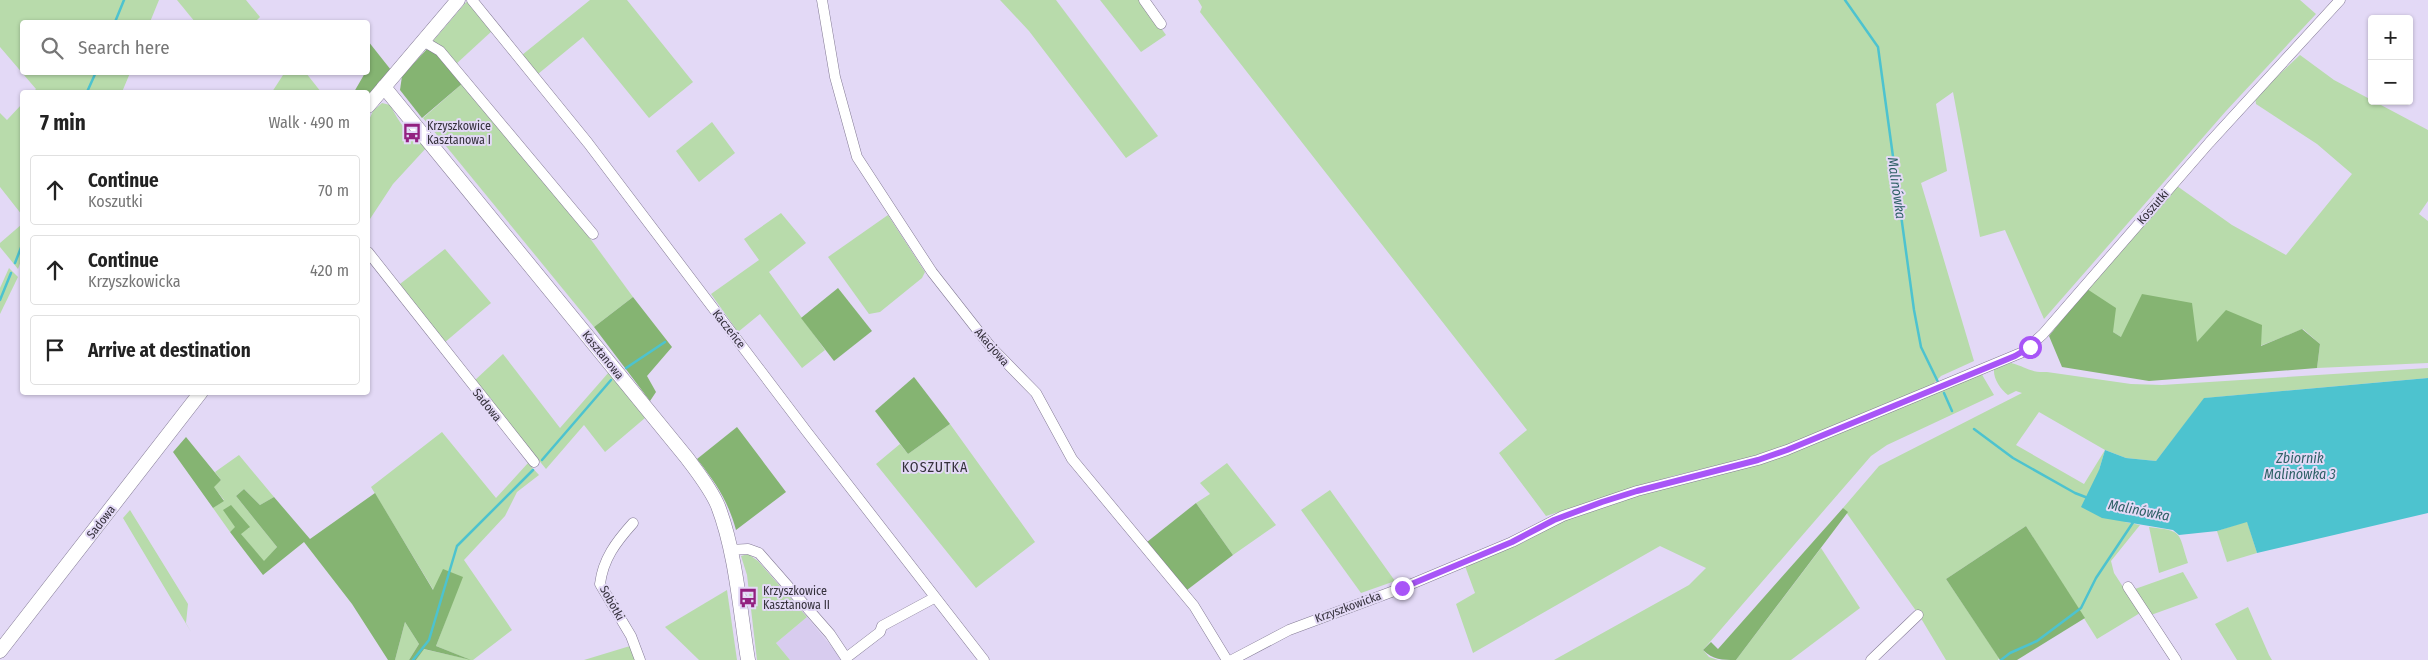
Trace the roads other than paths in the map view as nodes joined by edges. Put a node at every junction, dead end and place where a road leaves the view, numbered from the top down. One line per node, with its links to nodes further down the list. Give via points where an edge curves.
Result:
1 (458, 0): 7 (street)
2 (472, 0): 18 (street, Kaczeńce, via 588,143)
3 (822, 0): 24 (street, Akacjowa, via 835,77 857,157 932,272 990,346 1036,393 1072,459 1194,606)
4 (1144, 0): 6 (street)
5 (2340, 0): 12 (street, Koszutki, via 2221,129 2030,347)
6 (1161, 24)
7 (423, 41): 8 (street); 10 (street, via 440,51)
8 (384, 87): 9 (street); 16 (street, Kasztanowa, via 687,458 717,504)
9 (370, 104)
10 (593, 234)
11 (370, 255): 14 (street, Sadowa)
12 (1945, 384): 25 (street, Krzyszkowicka, via 1772,455 1637,491 1563,516 1512,542 1402,588 1289,630)
13 (199, 395): 20 (street, Sadowa)
14 (534, 462)
15 (633, 523): 21 (street, Sobótki, via 612,548 604,564 600,584 631,636)
16 (730, 550): 18 (street, via 748,549 759,553 830,634 846,658 880,632 882,626); 22 (street, Kasztanowa)
17 (2128, 587): 27 (street)
18 (934, 598): 23 (street, Kaczeńce)
19 (1918, 615): 26 (street)
20 (0, 651)
21 (640, 660)
22 (748, 660)
23 (984, 660)
24 (1227, 660)
25 (1232, 660)
26 (1871, 660)
27 (2176, 660)

